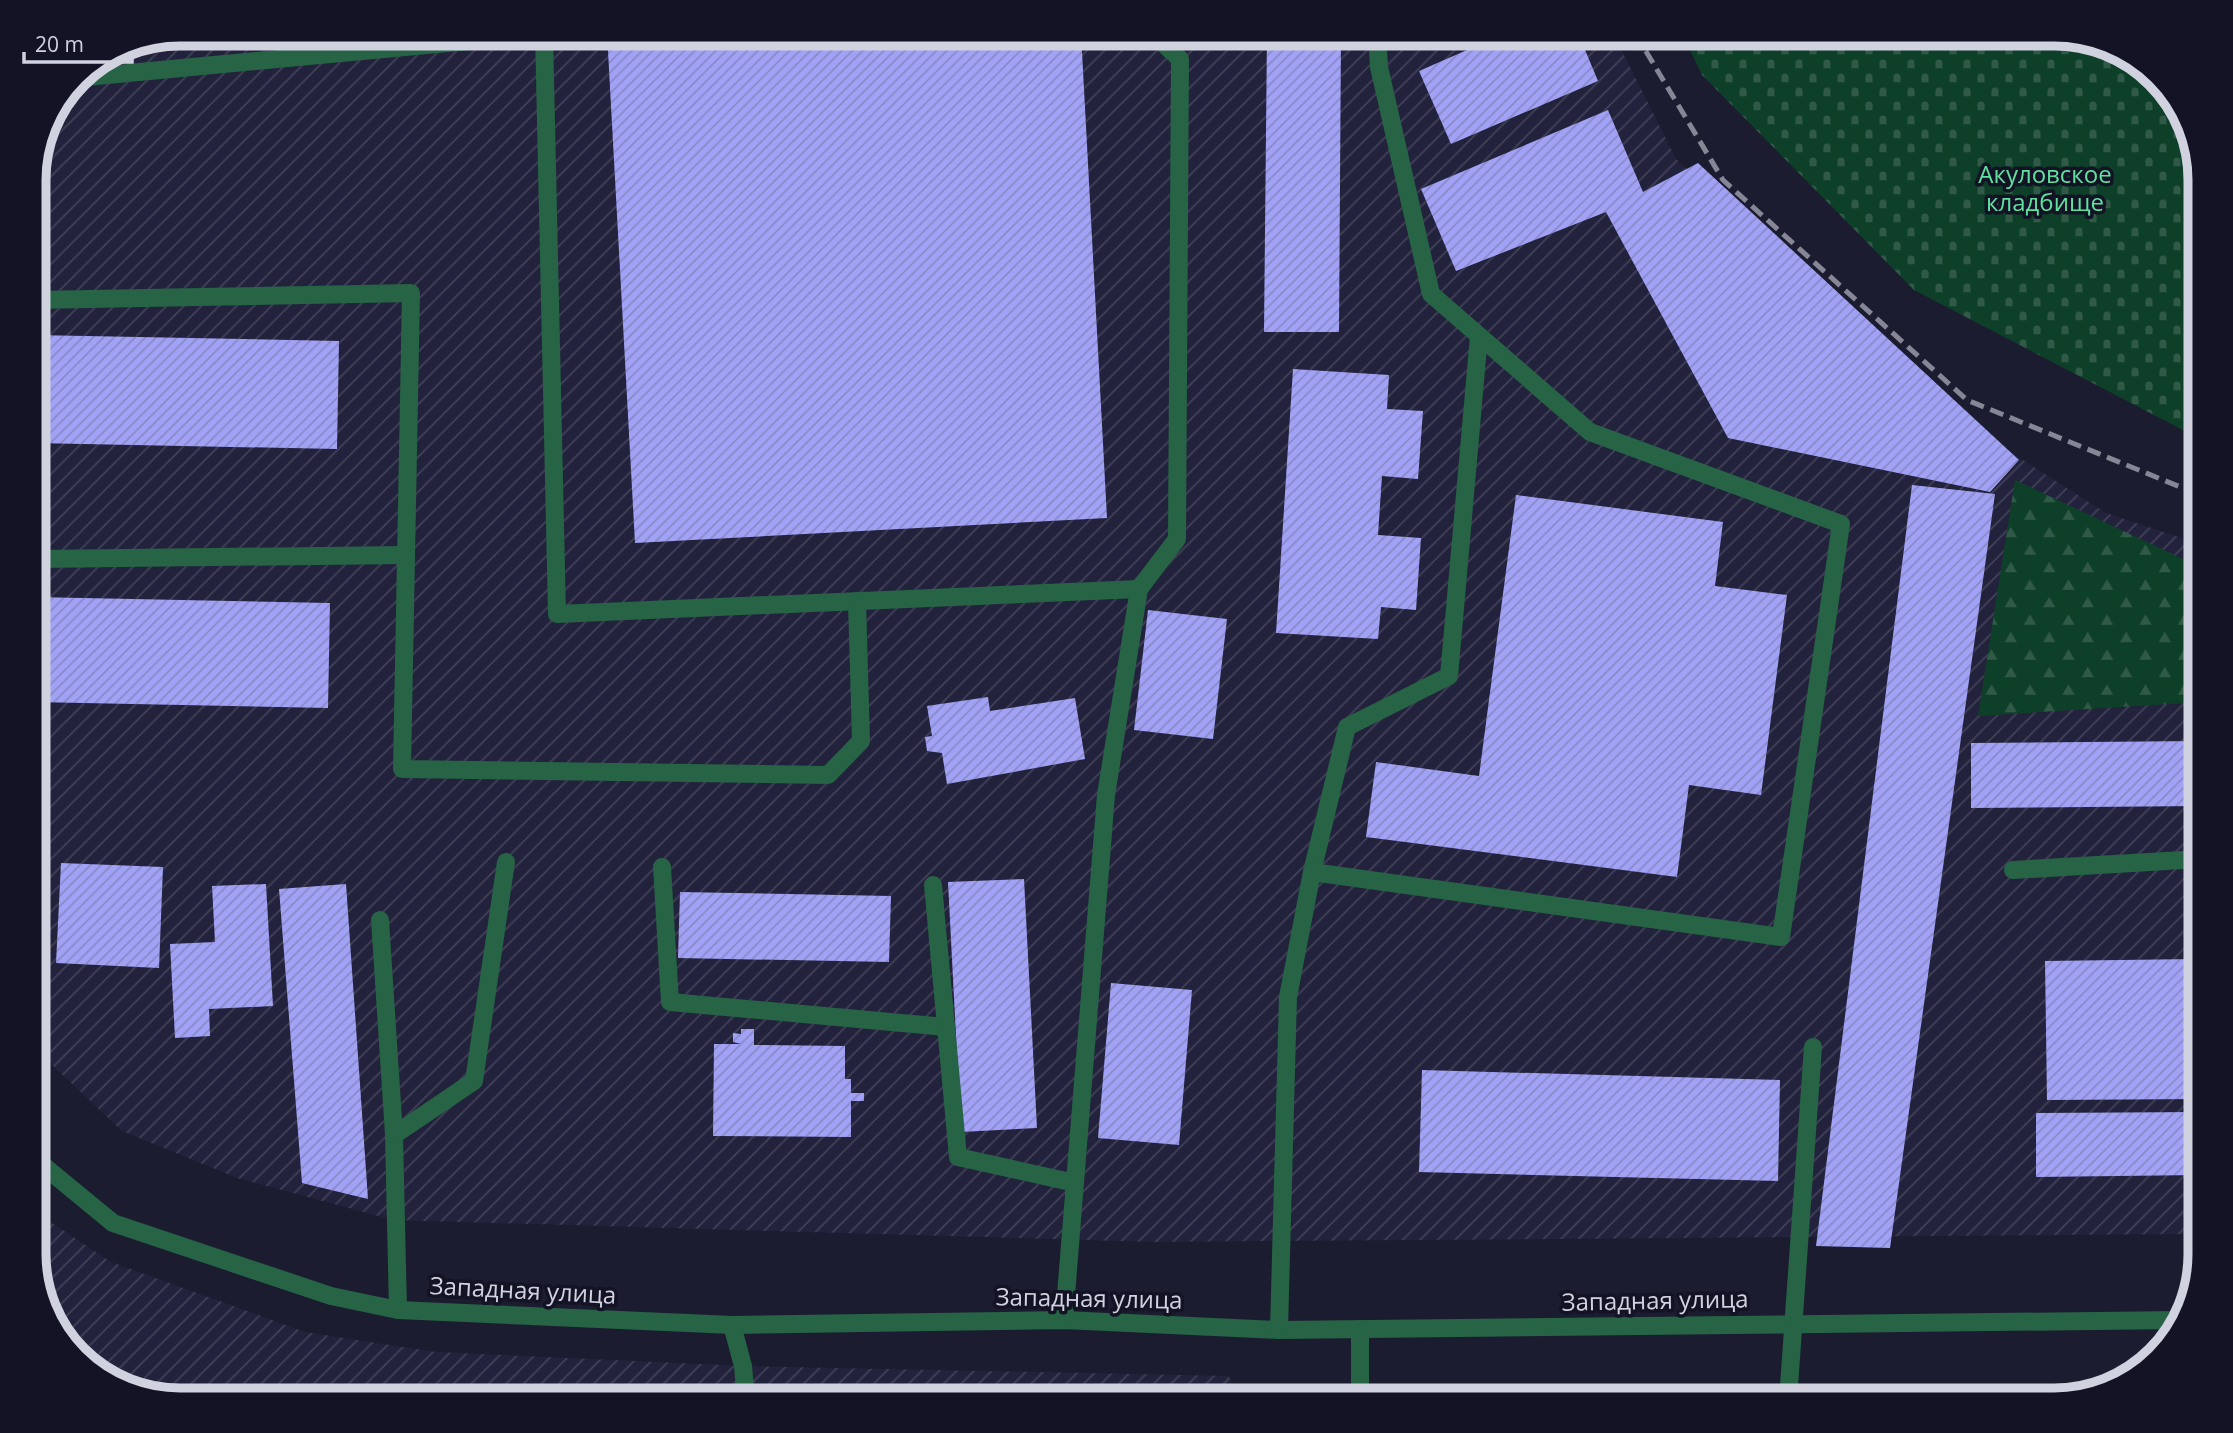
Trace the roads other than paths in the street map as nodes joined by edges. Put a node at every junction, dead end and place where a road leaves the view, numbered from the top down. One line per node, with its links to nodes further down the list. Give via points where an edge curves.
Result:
1 (416, 46): 5 (street)
2 (544, 46): 11 (street, via 557,614)
3 (1166, 46): 10 (street, via 1180,59 1177,539)
4 (1378, 46): 7 (street, via 1431,294)
5 (94, 76)
6 (46, 300): 8 (street, via 411,293)
7 (1479, 336): 16 (street, via 1449,676 1347,727); 16 (street, via 1590,432 1841,524 1781,937)
8 (406, 555): 9 (street); 11 (street, via 402,769 828,775 861,741)
9 (46, 559)
10 (1139, 589): 11 (street); 23 (street, via 1106,794)
11 (857, 601)
12 (2188, 860): 15 (street)
13 (506, 862): 21 (street, via 474,1081)
14 (662, 867): 19 (street, via 670,1002)
15 (2013, 870)
16 (1312, 872): 30 (street, via 1288,997)
17 (933, 885): 19 (street)
18 (380, 920): 21 (street)
19 (946, 1027): 23 (street, via 958,1157)
20 (1813, 1047): 27 (street)
21 (394, 1135): 24 (street)
22 (46, 1168): 24 (street, Западная улица, via 113,1223 331,1296)
23 (1074, 1184): 25 (street)
24 (398, 1310): 28 (street, Западная улица)
25 (1064, 1320): 28 (street, Западная улица); 30 (street, Западная улица)
26 (2170, 1320): 27 (street, Западная улица)
27 (1793, 1323): 29 (street, Западная улица); 33 (street)
28 (732, 1325): 31 (street)
29 (1360, 1329): 30 (street, Западная улица); 32 (street)
30 (1279, 1330)
31 (745, 1388)
32 (1360, 1388)
33 (1788, 1388)

